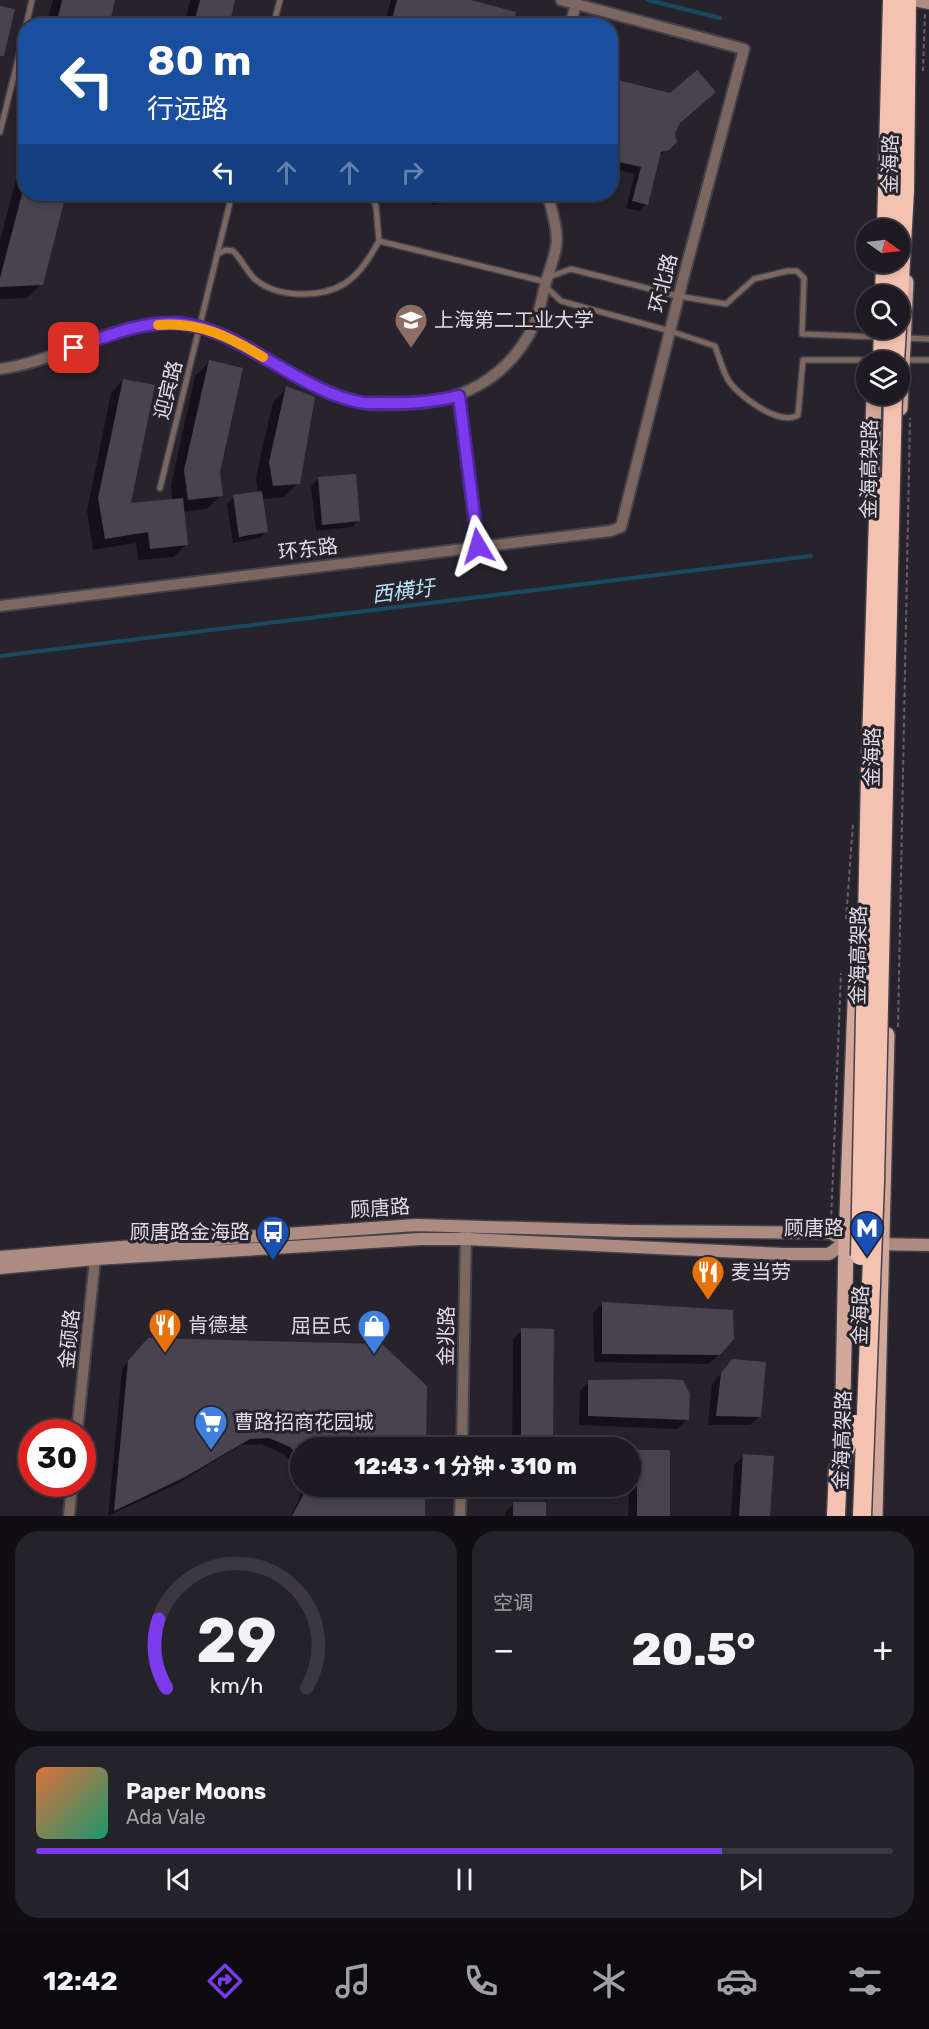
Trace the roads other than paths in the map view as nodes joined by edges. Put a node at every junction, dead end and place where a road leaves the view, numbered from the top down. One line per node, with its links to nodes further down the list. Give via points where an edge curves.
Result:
1 (32, 0): 8 (lane)
2 (280, 0): 9 (lane)
3 (561, 0): 7 (street)
4 (885, 0): 16 (main road, 金海路)
5 (892, 0): 17 (highway)
6 (918, 1): 21 (highway); 22 (main road, 金海路, via 911,214)
7 (576, 4): 10 (street); 23 (street, 环北路, via 744,49)
8 (28, 18)
9 (275, 18)
10 (572, 18)
11 (18, 59): 12 (lane)
12 (0, 132)
13 (230, 201): 19 (lane, 迎宾路)
14 (374, 201): 18 (lane)
15 (549, 201): 20 (street, via 557,245)
16 (881, 219)
17 (886, 219)
18 (379, 241): 19 (lane, via 364,266 344,284 302,295 278,291 256,280 233,251); 20 (lane)
19 (217, 254): 24 (lane, 迎宾路)
20 (546, 282): 23 (lane, via 571,269); 25 (lane, via 561,302); 33 (street, via 534,324 519,349 502,369)
21 (900, 285)
22 (904, 285)
23 (678, 296): 25 (street, 环北路); 26 (lane, via 726,304 754,279 797,271 804,278 802,334)
24 (199, 326): 32 (street, via 174,323 115,332); 33 (street, via 227,337 298,377 359,402 430,403); 38 (lane, 迎宾路)
25 (670, 331): 30 (lane, via 715,346 728,379 747,400 782,419 798,415 803,360); 39 (street, 环北路)
26 (856, 332)
27 (910, 335): 28 (lane)
28 (929, 339)
29 (929, 360): 31 (lane)
30 (856, 361)
31 (910, 361)
32 (0, 369)
33 (459, 396): 40 (street)
34 (874, 405): 44 (main road, 金海路)
35 (881, 405): 51 (highway, 金海高架路, bridge)
36 (893, 405): 60 (highway, 金海高架路, bridge, via 875,1182)
37 (897, 405): 45 (main road, 金海路)
38 (160, 488)
39 (621, 527): 40 (street, 环东路)
40 (478, 546): 41 (street, 环东路)
41 (0, 606)
42 (466, 1226): 43 (street, 金兆路); 44 (main road, 顾唐路, via 831,1233); 47 (main road, 顾唐路, via 416,1225)
43 (467, 1239): 44 (main road, 顾唐路, via 784,1254 829,1254); 47 (main road, 顾唐路); 52 (street, 金兆路)
44 (846, 1242): 45 (main road); 58 (main road, 金海路)
45 (883, 1245): 46 (main road); 61 (main road, 金海路)
46 (929, 1245)
47 (94, 1254): 48 (main road, 顾唐路); 49 (main road, 顾唐路); 50 (street, 金硕路)
48 (0, 1257)
49 (0, 1268)
50 (78, 1419)
51 (855, 1424): 57 (highway, bridge, via 838,1468); 59 (highway, 金海高架路)
52 (462, 1437)
53 (71, 1497): 55 (street)
54 (461, 1497): 56 (street)
55 (69, 1516)
56 (460, 1516)
57 (836, 1516)
58 (841, 1516)
59 (853, 1516)
60 (862, 1516)
61 (875, 1516)

